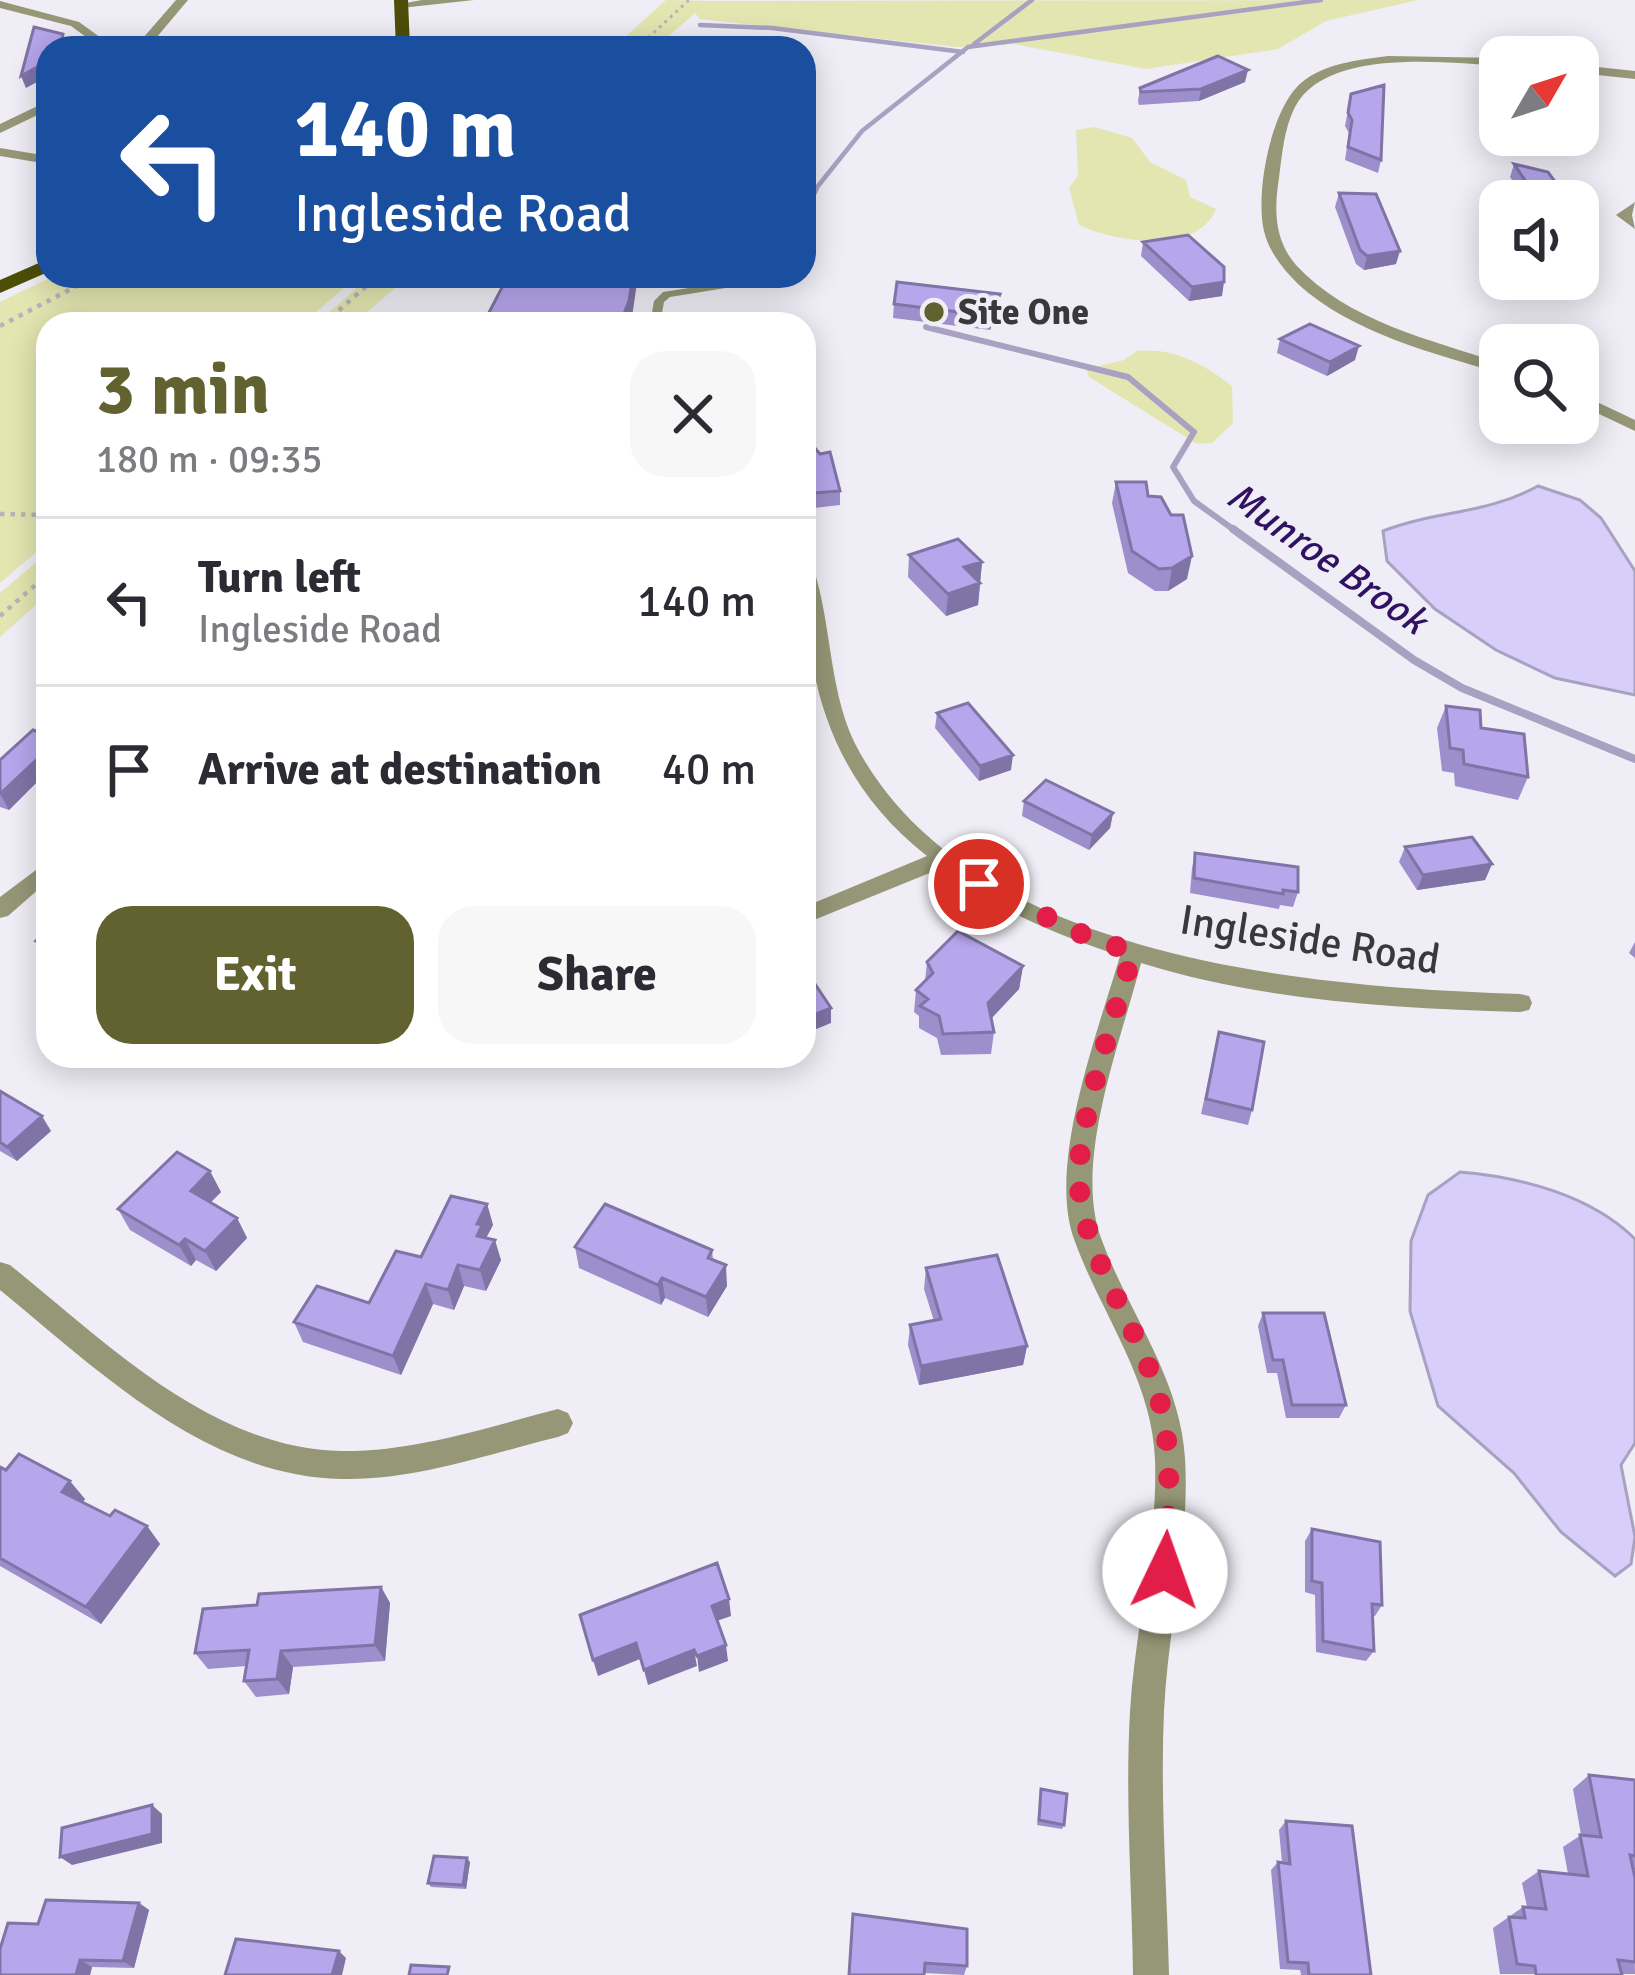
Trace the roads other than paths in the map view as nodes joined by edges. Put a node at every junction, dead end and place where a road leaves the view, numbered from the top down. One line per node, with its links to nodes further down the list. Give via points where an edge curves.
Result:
1 (182, 0): 6 (street)
2 (468, 0): 3 (street)
3 (401, 2): 7 (main road)
4 (0, 4): 5 (street)
5 (92, 36)
6 (151, 36)
7 (402, 36)
8 (1479, 61): 21 (street, via 1394,59 1302,88 1283,123 1266,213 1280,254 1315,289 1378,324)
9 (1599, 71): 10 (street)
10 (1635, 75)
11 (36, 111): 12 (street)
12 (0, 129)
13 (0, 152): 14 (street)
14 (36, 158)
15 (1635, 206): 16 (street, via 1623,215)
16 (1635, 225)
17 (36, 270): 18 (main road)
18 (0, 287)
19 (707, 288): 20 (lane, via 668,294)
20 (657, 312)
21 (1479, 360)
22 (1599, 408): 23 (street)
23 (1635, 426)
24 (816, 617): 25 (street, Ingleside Road, via 830,717 886,809)
25 (942, 859): 28 (street); 29 (street, Ingleside Road, via 1029,911)
26 (36, 879): 27 (street)
27 (0, 910)
28 (816, 911)
29 (1133, 952): 30 (street, Ingleside Road, via 1328,990); 33 (street, via 1078,1178 1086,1235 1157,1390 1170,1456 1147,1711)
30 (1520, 1003)
31 (0, 1274): 32 (street, via 202,1425 284,1460 396,1461)
32 (558, 1423)
33 (1150, 1975)

